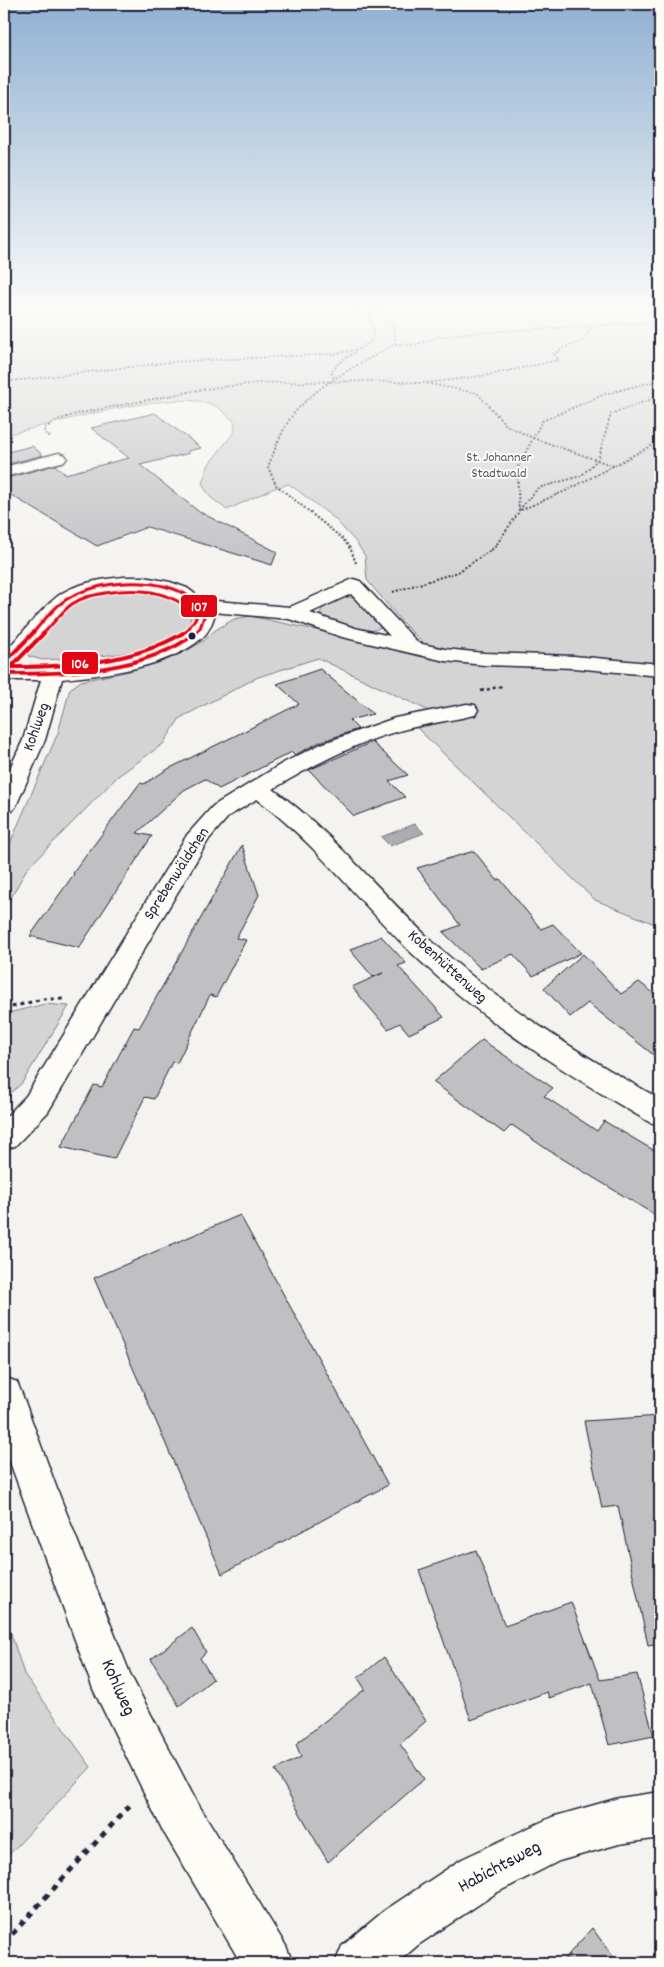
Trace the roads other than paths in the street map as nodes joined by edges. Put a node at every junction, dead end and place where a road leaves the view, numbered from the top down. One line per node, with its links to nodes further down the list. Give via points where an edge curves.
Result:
1 (59, 458): 2 (street)
2 (4, 472)
3 (200, 605): 4 (street); 6 (street, via 176,589 155,584 133,583 88,589 72,595 58,606); 9 (street, via 206,614 197,633 171,648 105,667)
4 (292, 613): 5 (street, via 349,633); 5 (street, via 353,585)
5 (410, 646): 7 (street, via 445,655 484,659 574,662)
6 (4, 662)
7 (660, 670)
8 (4, 674): 9 (street)
9 (53, 675): 12 (street, Kohlweg, via 34,740)
10 (467, 710): 11 (street, Sprebenwäldchen, via 403,722 365,734 291,768)
11 (258, 789): 13 (street, Kobenhüttenweg, via 290,811 426,951 490,1007 602,1081); 14 (street, Sprebenwäldchen, via 221,811 199,835 37,1104)
12 (4, 806)
13 (660, 1114)
14 (4, 1137)
15 (4, 1394): 17 (street, Kohlweg, via 115,1689 180,1815)
16 (660, 1815): 18 (street, Habichtsweg, via 619,1821 552,1840 495,1868 401,1928)
17 (269, 1963)
18 (359, 1963)

